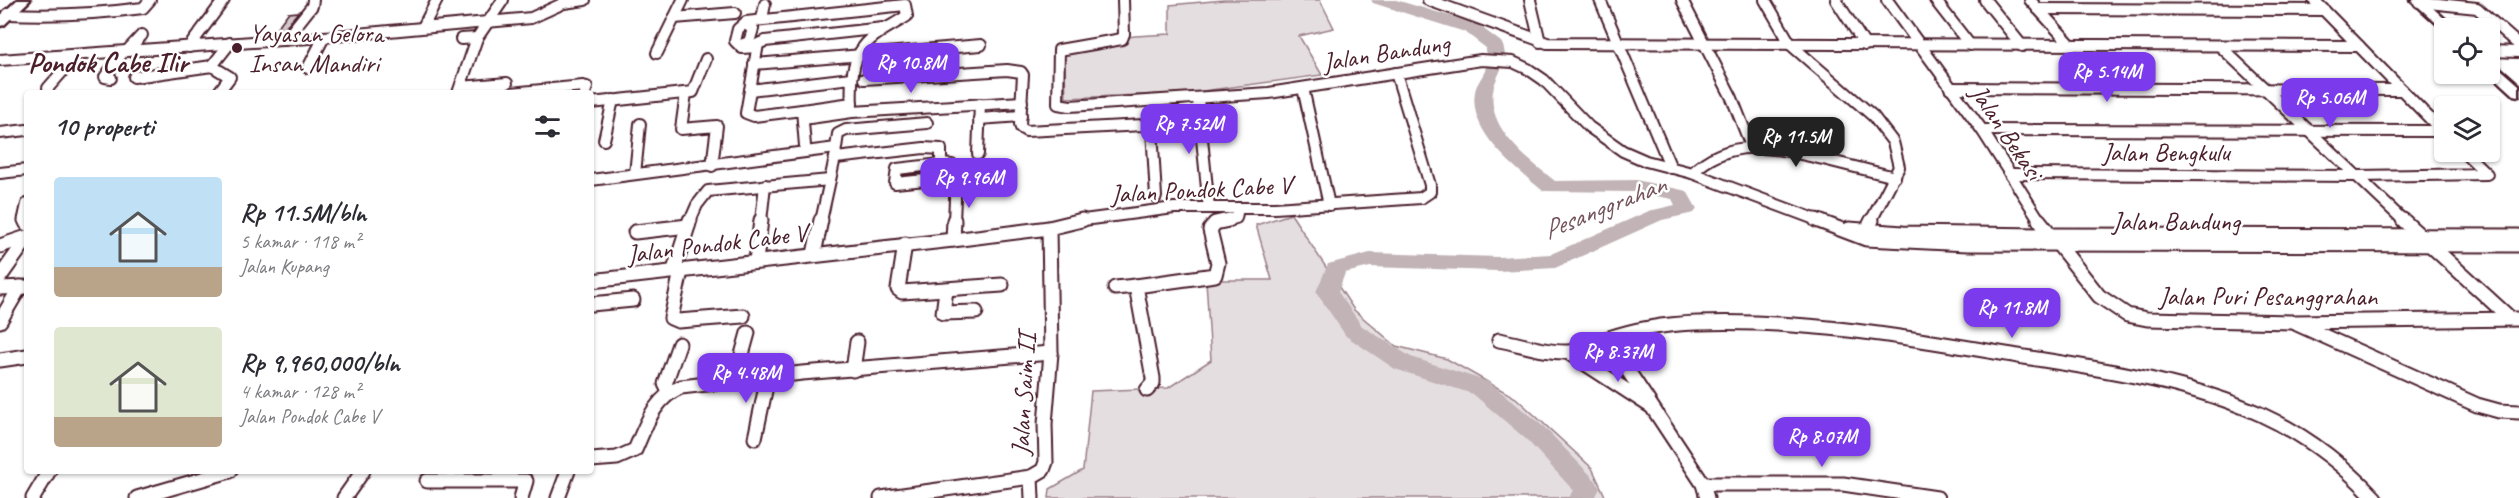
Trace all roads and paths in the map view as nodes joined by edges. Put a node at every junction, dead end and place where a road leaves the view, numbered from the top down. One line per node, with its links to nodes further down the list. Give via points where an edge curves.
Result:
1 (24, 0): 26 (main road)
2 (150, 0): 26 (street, via 143,8)
3 (225, 0): 51 (street)
4 (313, 0): 39 (street)
5 (437, 0): 31 (street)
6 (503, 0): 30 (street)
7 (585, 0): 30 (street, via 560,5 538,17)
8 (683, 0): 27 (street)
9 (1123, 0): 90 (street, Jalan Bandung, via 1122,39 1059,50 1058,104)
10 (1428, 0): 40 (street)
11 (1530, 0): 40 (street)
12 (1600, 0): 43 (street)
13 (1682, 0): 44 (street)
14 (1765, 0): 45 (street)
15 (1836, 0): 46 (street)
16 (1887, 0): 47 (street, Jalan Bekasi)
17 (1935, 0): 48 (street)
18 (1985, 0): 52 (street)
19 (2030, 0): 23 (street)
20 (2314, 0): 24 (street)
21 (2418, 1): 28 (main road); 33 (street, via 2474,6)
22 (765, 4): 29 (street)
23 (2038, 9): 24 (street); 49 (street)
24 (2324, 10): 53 (street)
25 (735, 13): 27 (street)
26 (4, 18)
27 (674, 18): 59 (street)
28 (2438, 18)
29 (762, 19): 32 (street, via 905,5 907,16); 54 (street, via 745,24 753,29 749,42 741,45)
30 (488, 21): 31 (street); 37 (street)
31 (423, 27): 36 (street)
32 (888, 28): 54 (street, via 765,41); 60 (street, via 874,35)
33 (2506, 33): 35 (street); 50 (street)
34 (141, 34): 56 (street)
35 (2519, 34)
36 (324, 37): 39 (street); 66 (street)
37 (477, 38): 38 (street); 79 (street)
38 (461, 39)
39 (285, 40): 41 (street)
40 (1540, 42): 43 (street)
41 (230, 43): 51 (street); 65 (street)
42 (981, 45): 60 (street)
43 (1619, 45): 44 (street); 111 (street)
44 (1704, 45): 45 (street); 105 (street, via 1732,98)
45 (1791, 45): 46 (street); 120 (street, via 1880,125 1893,142 1899,167)
46 (1866, 45): 47 (street)
47 (1920, 45): 48 (street); 76 (street, Jalan Bekasi)
48 (1970, 45): 52 (street)
49 (2072, 45): 52 (street); 55 (street)
50 (2519, 45)
51 (189, 46): 56 (street)
52 (2022, 46)
53 (2359, 46): 55 (street); 82 (street)
54 (757, 47): 64 (street)
55 (2221, 47): 77 (street, Jalan Puri Pesanggrahan)
56 (125, 51): 61 (street); 70 (street, via 105,76)
57 (2500, 51): 58 (street)
58 (2519, 52)
59 (657, 53)
60 (855, 54): 64 (street); 71 (street)
61 (45, 57): 63 (street); 73 (street, via 38,64 70,63)
62 (706, 59): 83 (street)
63 (0, 60)
64 (754, 64): 81 (street)
65 (212, 66): 69 (street); 78 (street, via 230,77)
66 (308, 68)
67 (1396, 73): 75 (street, Jalan Bandung); 111 (street, Jalan Bandung, via 1481,60 1513,62 1550,85 1589,128 1609,143 1633,156); 125 (street, Jalan Pondok Cabe V, via 1430,192 1422,198)
68 (2500, 75): 84 (main road)
69 (135, 76)
70 (111, 78)
71 (851, 78): 81 (street); 89 (street)
72 (864, 79): 86 (street, via 1016,70 1023,75)
73 (48, 88)
74 (509, 88): 79 (street); 80 (street, via 583,86)
75 (1303, 88): 90 (street, Jalan Bandung); 125 (street)
76 (1950, 88): 77 (street); 99 (street, Jalan Bekasi)
77 (2264, 89): 82 (street); 100 (street, Jalan Puri Pesanggrahan)
78 (220, 90)
79 (459, 90)
80 (586, 90)
81 (750, 90): 91 (street, via 748,115)
82 (2402, 90): 95 (street)
83 (690, 92): 85 (street); 110 (street, via 681,129 717,126)
84 (2519, 92)
85 (613, 100): 87 (street); 103 (street)
86 (1022, 102): 88 (street); 92 (street)
87 (594, 103)
88 (980, 104): 89 (street); 93 (street)
89 (852, 108): 91 (street)
90 (1198, 108): 97 (street); 126 (street)
91 (803, 115): 104 (street)
92 (1021, 116): 93 (street); 97 (street, via 1021,128 1026,131)
93 (979, 119): 107 (street)
94 (927, 123): 106 (street, via 846,130 838,134)
95 (2434, 123)
96 (640, 124): 116 (street)
97 (1148, 127): 124 (street)
98 (24, 130): 102 (street)
99 (1982, 130): 100 (street); 117 (street, Jalan Bekasi)
100 (2310, 130): 101 (street); 118 (street, Jalan Puri Pesanggrahan)
101 (2434, 132)
102 (0, 133)
103 (604, 140)
104 (805, 146)
105 (1751, 146): 115 (street, via 1723,153); 120 (street, via 1772,147)
106 (836, 153): 109 (street, via 934,147 941,149); 110 (street); 122 (street)
107 (978, 154)
108 (2474, 162): 118 (street, Jalan Bengkulu, via 2487,174)
109 (941, 164): 119 (street, via 952,165); 119 (street, via 897,169 895,183)
110 (712, 166): 116 (street)
111 (1671, 168): 115 (street, Jalan Bandung)
112 (24, 170): 114 (street)
113 (1008, 172): 119 (street)
114 (0, 173)
115 (1692, 173): 131 (street, Jalan Bandung, via 1835,228)
116 (635, 174): 121 (street)
117 (2010, 174): 118 (street, Jalan Bengkulu); 136 (street, Jalan Bekasi)
118 (2358, 176): 132 (street, Jalan Puri Pesanggrahan)
119 (954, 177): 135 (street)
120 (1895, 177): 131 (street)
121 (594, 180)
122 (830, 180): 123 (street); 142 (street)
123 (765, 185): 128 (street, via 705,193); 143 (street)
124 (1156, 197)
125 (1329, 205): 127 (street, Jalan Pondok Cabe V)
126 (1209, 207): 127 (street, Jalan Pondok Cabe V); 129 (street, Jalan Pondok Cabe V, via 1090,218)
127 (1238, 208): 148 (street, via 1236,218 1211,227 1219,265 1215,275)
128 (688, 226): 130 (street); 144 (street, via 675,267)
129 (1049, 228): 135 (street, Jalan Pondok Cabe V); 165 (street, Jalan Saim II)
130 (635, 232)
131 (1865, 234): 136 (street, Jalan Bandung, via 1968,244)
132 (2417, 235): 133 (street, Jalan Bandung); 136 (street, Jalan Bandung); 139 (street, Jalan Puri Pesanggrahan)
133 (2519, 236)
134 (24, 239): 141 (street)
135 (953, 240): 138 (street, Jalan Pondok Cabe V)
136 (2053, 240): 139 (street, Jalan Bandung); 159 (street, Jalan Puri Pesanggrahan, via 2098,296 2127,315 2147,319)
137 (24, 242): 145 (street)
138 (905, 244): 142 (street, Jalan Pondok Cabe V); 152 (street, via 899,291)
139 (2427, 244): 140 (street, Jalan Bandung); 157 (street, Jalan Puri Pesanggrahan)
140 (2519, 245)
141 (0, 246)
142 (814, 254): 143 (street, Jalan Pondok Cabe V)
143 (756, 261): 144 (street, Jalan Pondok Cabe V)
144 (681, 271): 146 (street, Jalan Pondok Cabe V); 156 (street, via 673,321)
145 (0, 278)
146 (595, 281)
147 (1002, 285): 152 (street)
148 (1136, 286): 151 (street); 172 (street, via 1153,378)
149 (23, 287): 150 (street); 158 (street)
150 (0, 288)
151 (1115, 288)
152 (946, 290): 155 (street, via 943,313)
153 (633, 300): 154 (street)
154 (594, 301)
155 (976, 312)
156 (743, 316)
157 (2514, 319): 159 (street, Jalan Puri Pesanggrahan)
158 (0, 321)
159 (2294, 322): 175 (street, via 2477,405)
160 (748, 333): 171 (street)
161 (1499, 339): 166 (street)
162 (1606, 339): 166 (street); 174 (street); 193 (street, via 1651,327 1695,323 1800,326 1895,335 2079,366 2186,390 2244,408 2289,429 2347,469)
163 (857, 342): 169 (street)
164 (679, 344): 173 (street, via 665,384)
165 (1051, 353): 169 (street); 182 (street, Jalan Saim II, via 1046,462)
166 (1569, 353): 174 (street)
167 (24, 356): 168 (street)
168 (0, 360)
169 (853, 370): 170 (street)
170 (768, 377): 171 (street); 176 (street)
171 (735, 380): 173 (street)
172 (1147, 390)
173 (669, 391): 177 (street, via 653,411 635,450 617,458)
174 (1654, 410): 184 (street)
175 (2519, 412)
176 (755, 438)
177 (594, 460)
178 (47, 474): 185 (street)
179 (220, 474): 186 (street)
180 (361, 474): 187 (street)
181 (567, 474): 189 (street)
182 (1031, 477): 190 (street, Jalan Saim II); 191 (street)
183 (427, 481): 188 (street, via 526,481)
184 (1705, 491): 192 (street, via 1843,484)
185 (33, 498)
186 (137, 498)
187 (344, 498)
188 (521, 498)
189 (558, 498)
190 (881, 498)
191 (1032, 498)
192 (1937, 498)
193 (2375, 498)

